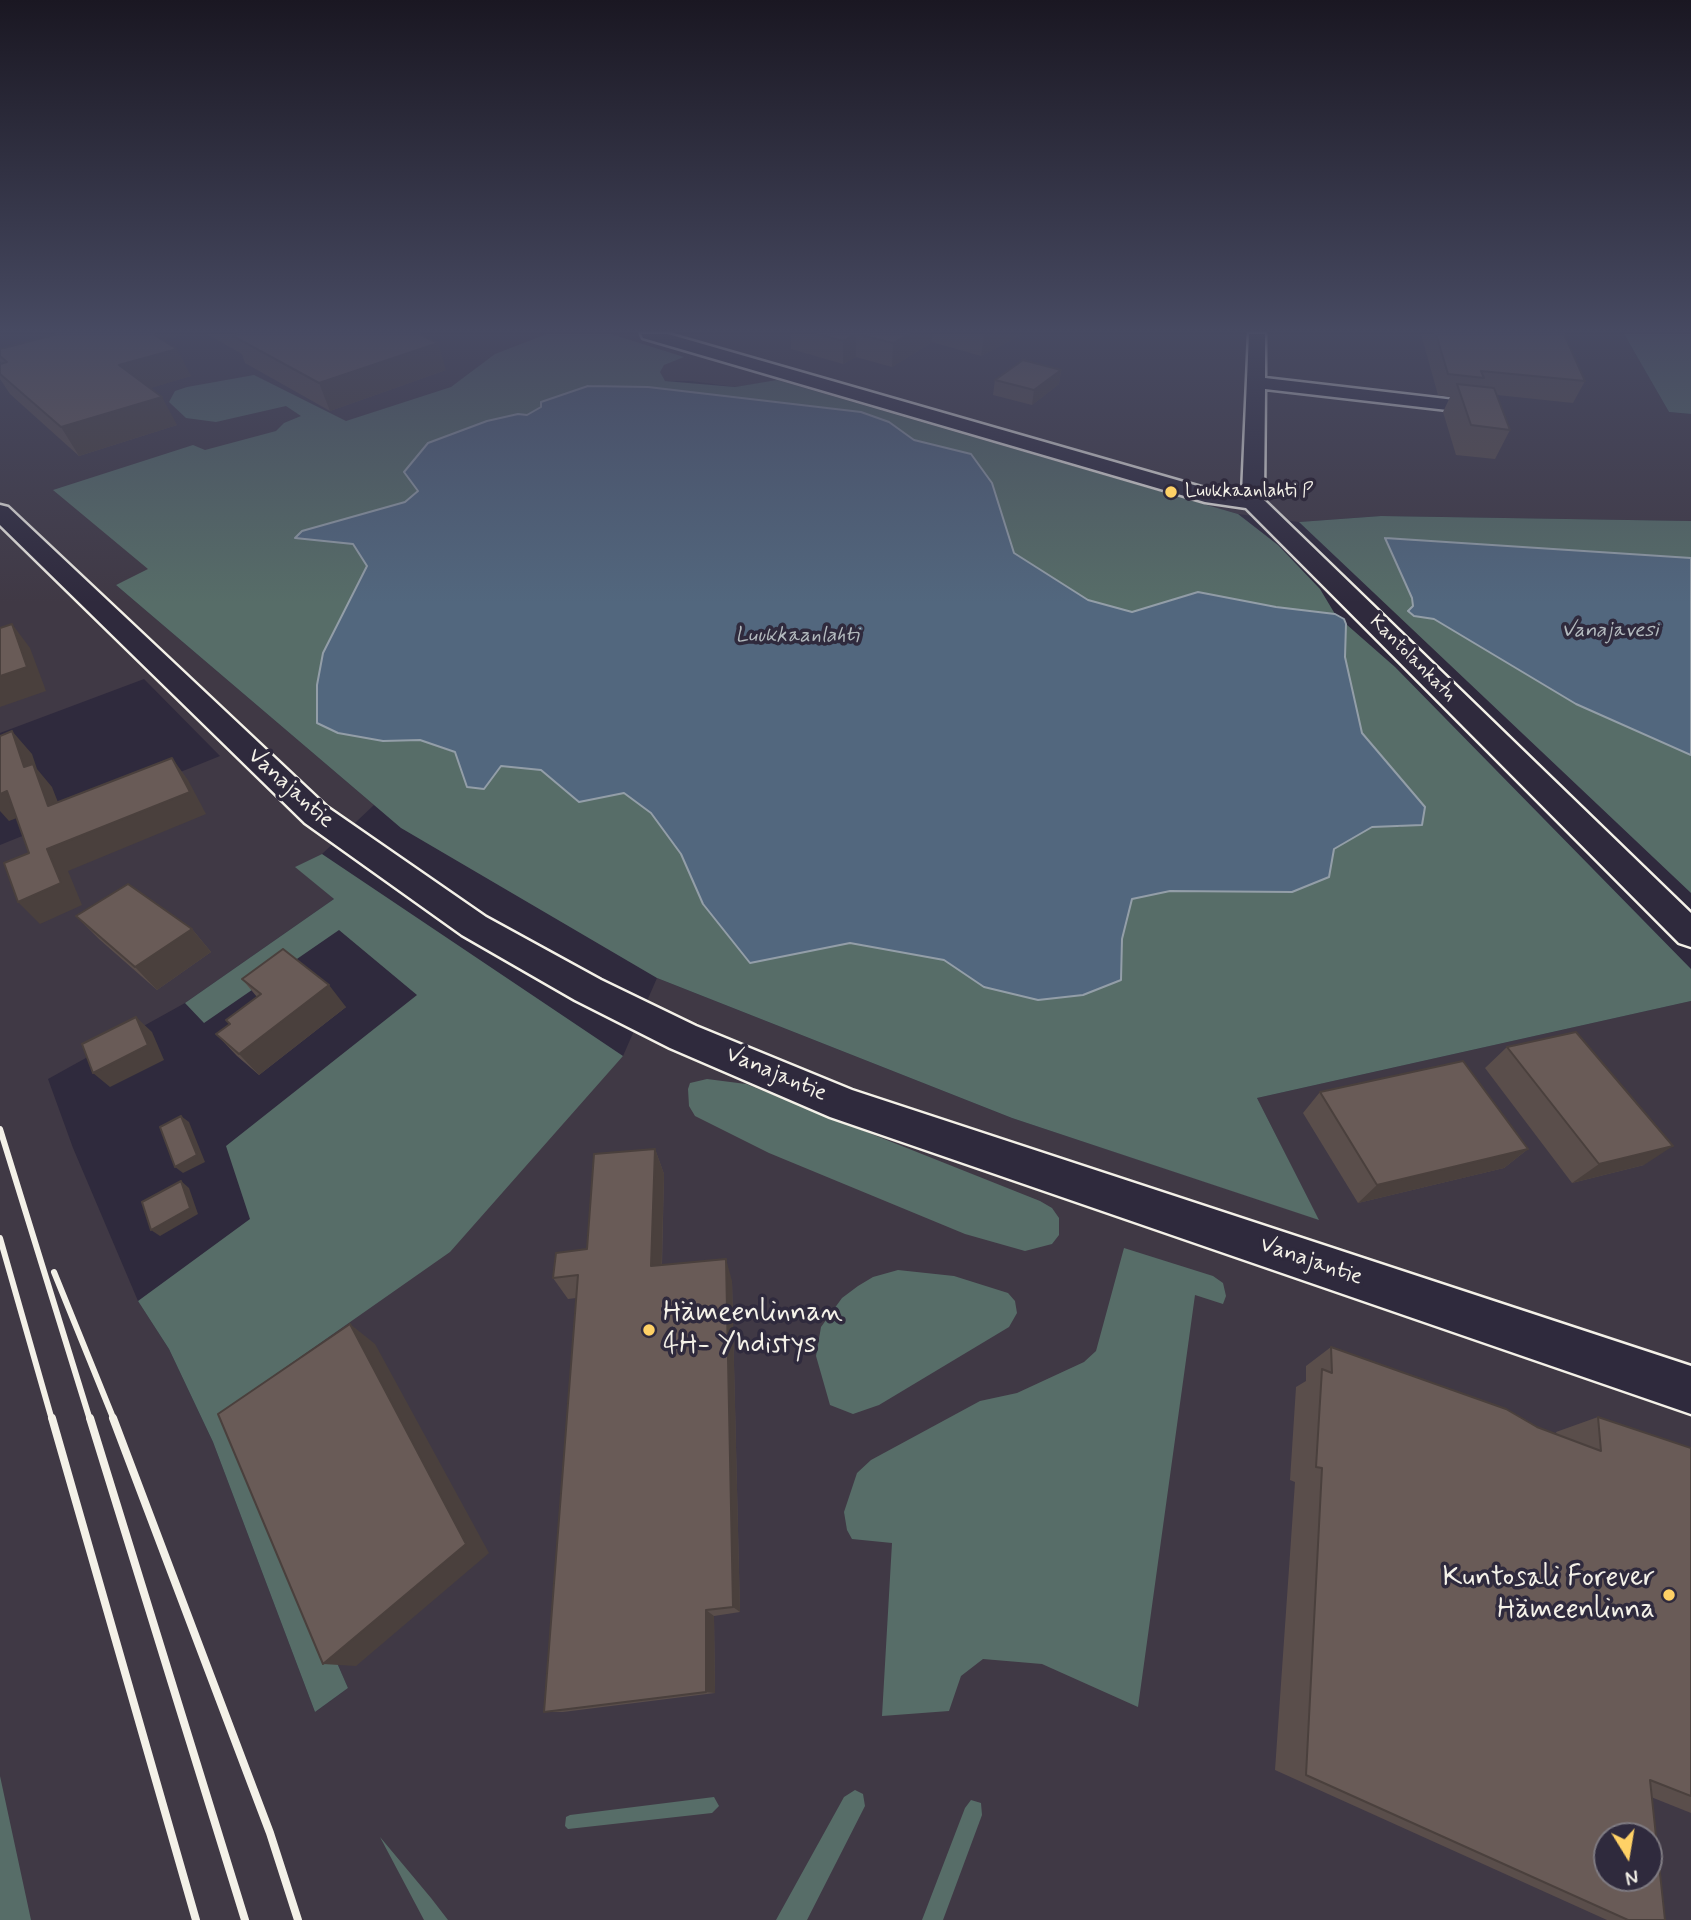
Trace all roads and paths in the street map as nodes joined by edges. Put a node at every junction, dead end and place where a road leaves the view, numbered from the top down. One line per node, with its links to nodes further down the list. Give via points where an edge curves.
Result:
1 (959, 424): 3 (street, via 1213,497)
2 (1256, 424): 3 (street)
3 (1253, 502): 5 (street, Kantolankatu)
4 (0, 512): 6 (street, Vanajantie, via 316,815 474,926 588,990 683,1037 844,1105)
5 (1691, 934)
6 (1691, 1390)

